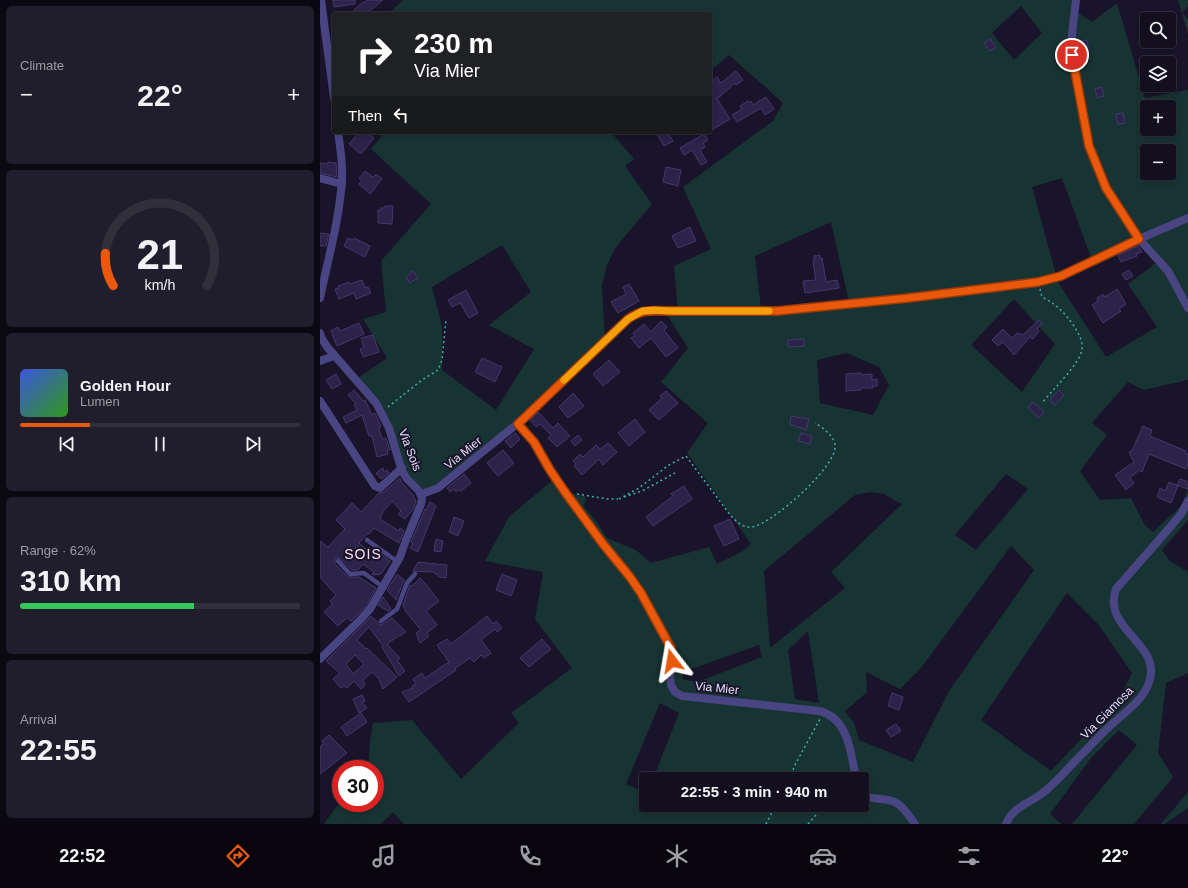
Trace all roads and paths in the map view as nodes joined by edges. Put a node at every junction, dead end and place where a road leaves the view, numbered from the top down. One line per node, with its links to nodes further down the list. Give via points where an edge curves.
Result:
1 (321, 0): 3 (street)
2 (1076, 0): 8 (street, via 1072,55 1089,146 1106,188)
3 (332, 83)
4 (338, 134): 6 (street)
5 (320, 178): 6 (street)
6 (342, 184): 10 (street)
7 (1188, 218): 8 (street, Via Mier)
8 (1139, 239): 9 (street, Via Mier, via 1061,276); 11 (street, via 1168,271)
9 (1038, 282): 17 (path, via 1042,297 1053,302 1064,312 1080,337 1083,348 1080,358); 20 (street, Via Mier, via 777,311 642,311 628,319)
10 (320, 298)
11 (1188, 308)
12 (446, 319): 18 (path, via 442,360 438,370)
13 (320, 333): 14 (street, Via Sois)
14 (334, 356): 15 (street); 18 (street, Via Sois)
15 (320, 361)
16 (320, 401): 21 (street, via 376,486 380,488)
17 (1042, 403)
18 (381, 411): 21 (street, Via Sois)
19 (815, 422): 25 (path, via 831,437 835,444 834,453 803,492 767,521 753,527 736,522 686,456 669,465 640,488)
20 (518, 424): 23 (street, Via Mier, via 534,442); 24 (street, Via Mier, via 438,488)
21 (402, 468): 24 (street, Via Sois, via 407,479)
22 (675, 473): 25 (path, via 642,491)
23 (565, 492): 25 (path); 34 (street, Via Mier, via 630,577 648,605 671,648 670,678 675,692 682,696)
24 (422, 494): 29 (street, via 421,504)
25 (619, 499)
26 (1188, 501): 43 (street, Via Giamosa, via 1172,525 1116,588 1114,595 1114,610 1117,617 1149,660 1150,678 1145,692 1046,790 1014,811)
27 (367, 540): 29 (lane)
28 (338, 561): 31 (lane, via 350,574 364,573)
29 (398, 562): 31 (street)
30 (415, 574): 32 (lane, via 407,583 397,609)
31 (383, 587): 33 (street, via 365,615)
32 (381, 621)
33 (320, 658)
34 (823, 712): 35 (path); 36 (street, via 837,720 847,738)
35 (792, 772)
36 (855, 772)
37 (869, 798): 42 (street, via 888,799 899,803)
38 (772, 812): 40 (path)
39 (819, 812): 41 (path)
40 (766, 824)
41 (808, 824)
42 (914, 824)
43 (1006, 824)

